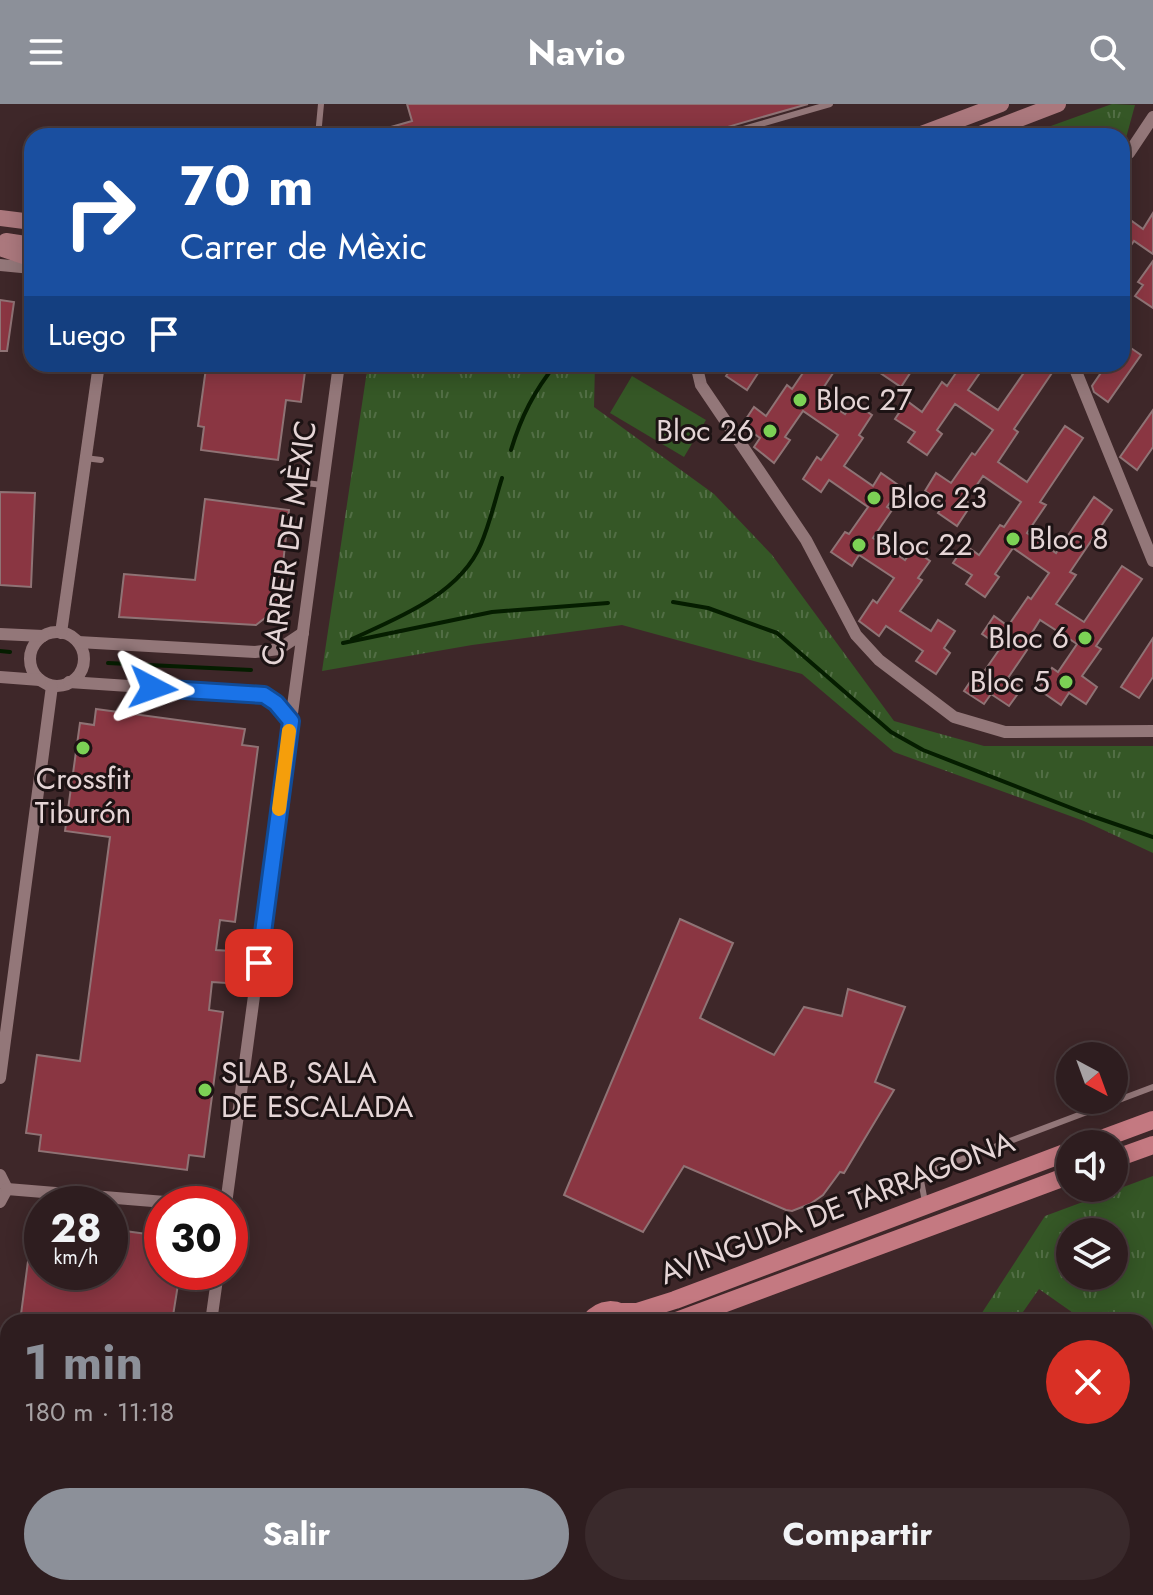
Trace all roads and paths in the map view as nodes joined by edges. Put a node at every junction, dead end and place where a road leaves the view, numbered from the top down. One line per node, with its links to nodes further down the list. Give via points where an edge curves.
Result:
1 (321, 104): 6 (lane)
2 (830, 104): 7 (lane)
3 (1001, 104): 8 (main road)
4 (1058, 104): 9 (main road)
5 (1153, 117): 10 (street)
6 (319, 128)
7 (747, 128)
8 (937, 128)
9 (996, 128)
10 (1130, 152)
11 (0, 218): 12 (main road)
12 (24, 221)
13 (0, 240): 14 (main road)
14 (24, 244)
15 (0, 248): 16 (main road)
16 (24, 256)
17 (0, 265): 18 (street)
18 (24, 267)
19 (98, 372): 23 (street)
20 (338, 372): 26 (street, CARRER DE MÈXIC)
21 (698, 372): 37 (street, via 701,385 806,540 856,635 879,660 954,717 1005,732)
22 (1076, 372): 27 (street)
23 (85, 458): 24 (lane); 28 (street)
24 (101, 460)
25 (298, 482): 26 (lane)
26 (322, 485): 29 (street, CARRER DE MÈXIC)
27 (1153, 561)
28 (61, 633): 31 (street); 32 (street)
29 (303, 633): 32 (street, via 279,649 255,652); 36 (street, CARRER DE MÈXIC)
30 (0, 634): 31 (street)
31 (43, 636): 35 (street, via 30,656 33,671)
32 (78, 642): 34 (street, via 81,670)
33 (0, 677): 35 (street)
34 (69, 682): 35 (street); 36 (street, via 264,695)
35 (46, 683): 38 (street)
36 (291, 721): 47 (street, CARRER DE MÈXIC)
37 (1153, 731)
38 (0, 1078)
39 (1153, 1087): 51 (lane, via 920,1175)
40 (1153, 1120): 41 (main road)
41 (1126, 1130)
42 (1153, 1145): 43 (main road)
43 (1128, 1154)
44 (1056, 1156): 51 (main road, AVINGUDA DE TARRAGONA)
45 (0, 1175): 48 (street)
46 (1056, 1180): 55 (main road, AVINGUDA DE TARRAGONA)
47 (228, 1186)
48 (7, 1189): 49 (street); 50 (street)
49 (144, 1200)
50 (0, 1202)
51 (926, 1205): 54 (main road, AVINGUDA DE TARRAGONA)
52 (215, 1290): 53 (street)
53 (212, 1314)
54 (633, 1314)
55 (696, 1314)

